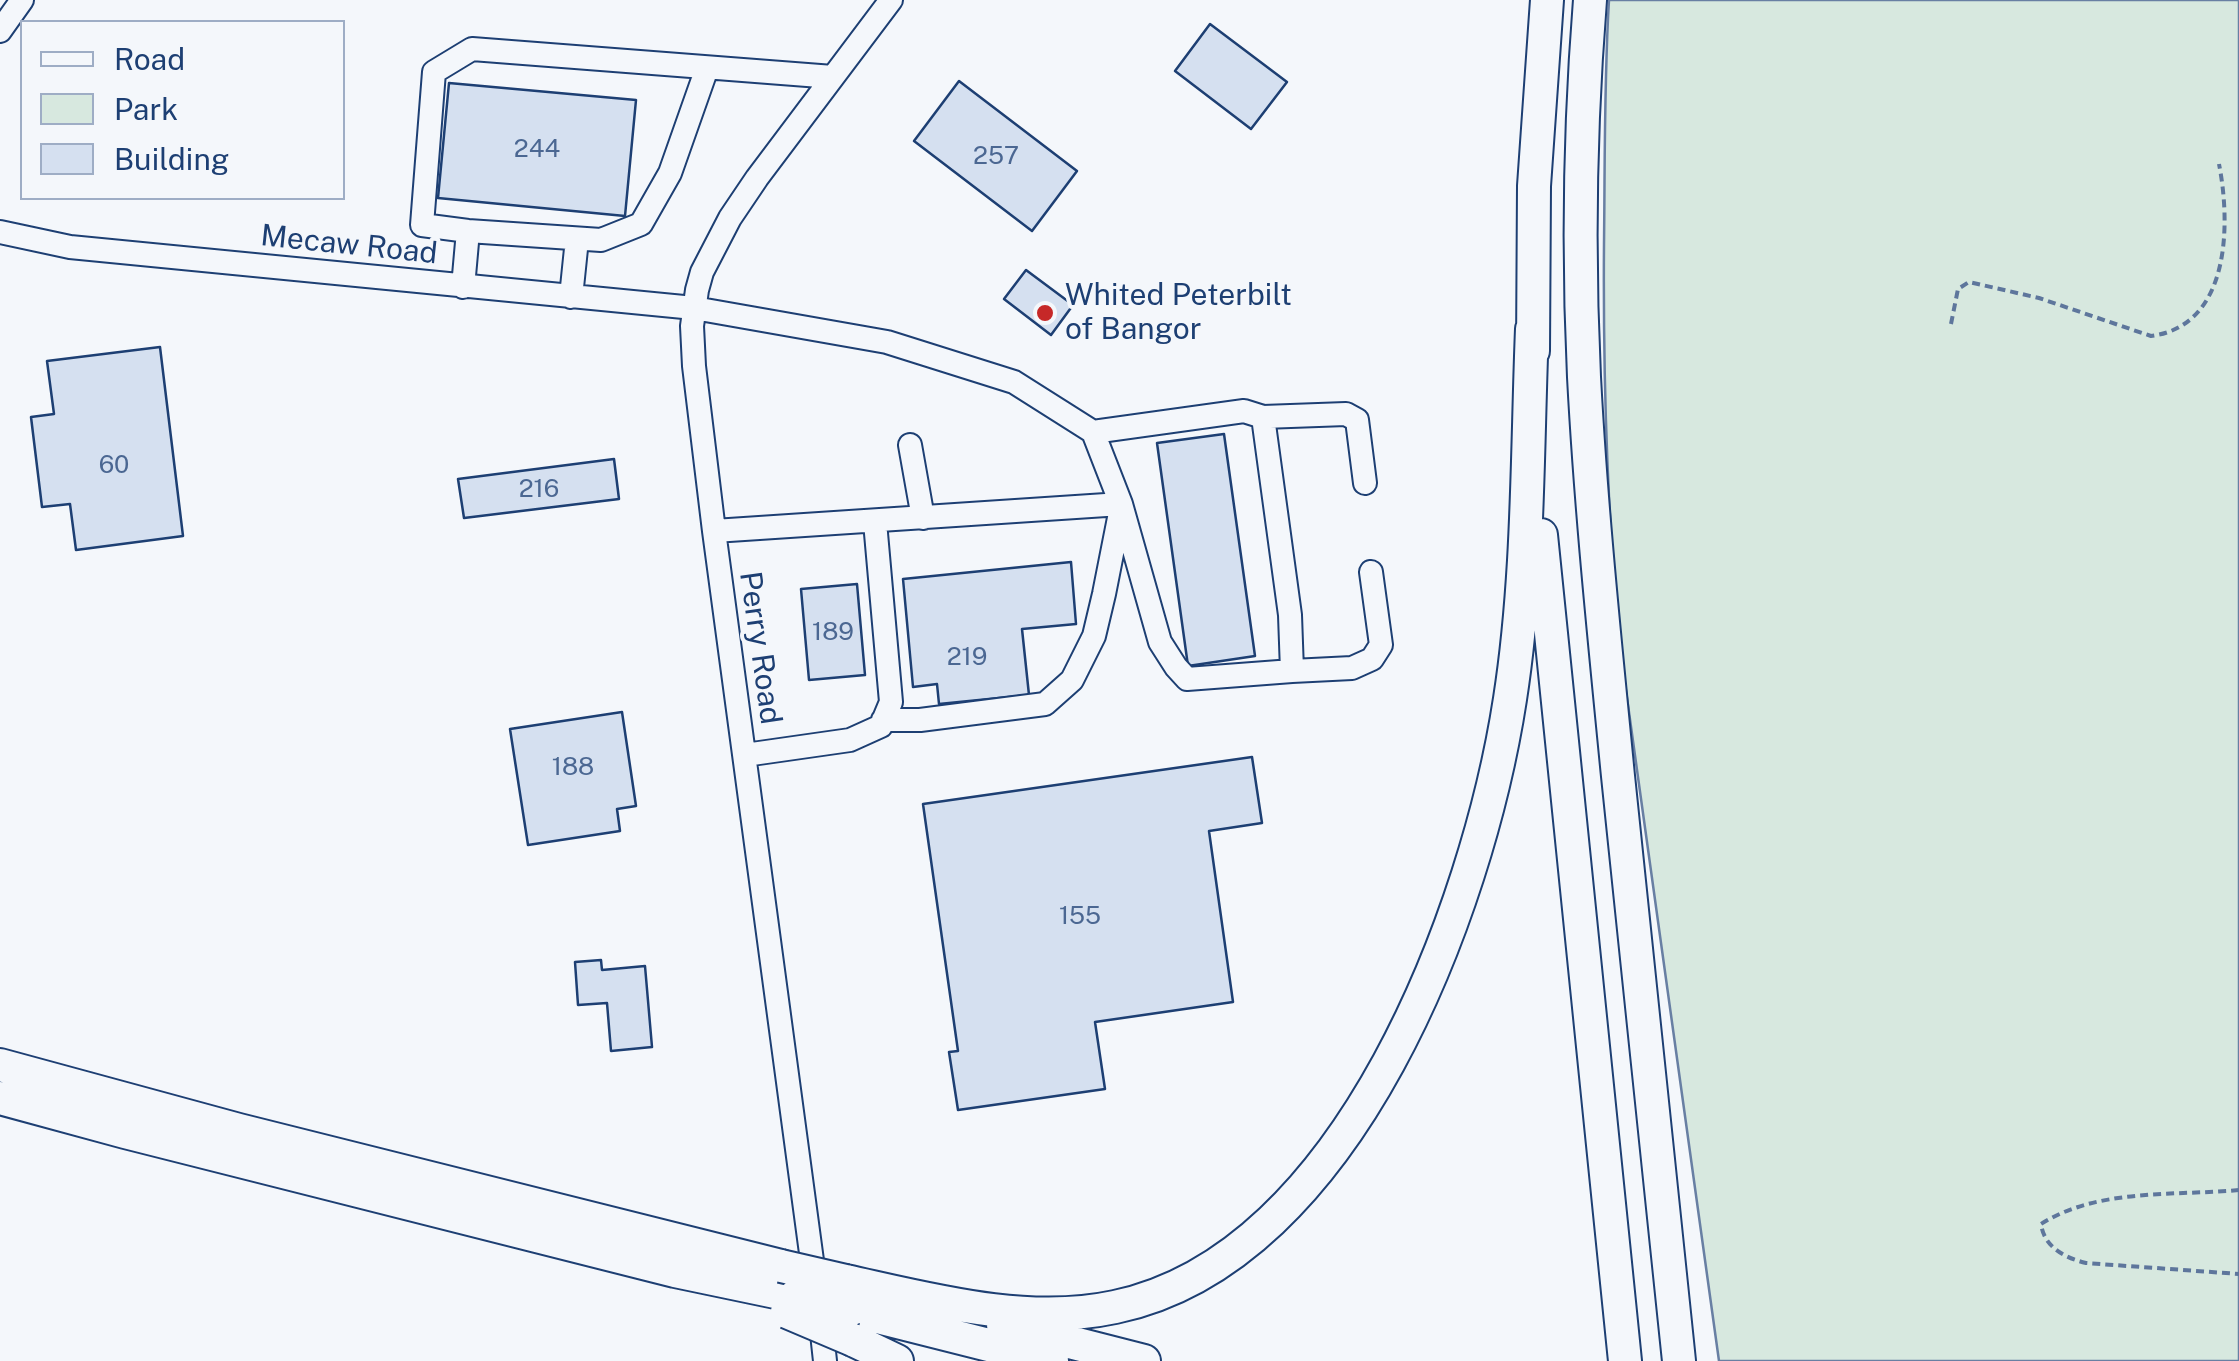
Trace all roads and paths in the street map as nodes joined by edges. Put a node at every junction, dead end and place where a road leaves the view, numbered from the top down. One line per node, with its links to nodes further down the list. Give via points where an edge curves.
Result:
1 (22, 0): 5 (street)
2 (891, 0): 7 (street, Perry Road)
3 (1547, 0): 16 (highway)
4 (1590, 0): 33 (highway, via 1581,230 1588,431)
5 (0, 31)
6 (707, 68): 7 (street); 9 (street, via 472,49 434,72 422,225); 11 (street, via 670,173 642,224 601,240)
7 (833, 78): 14 (street, Perry Road, via 730,218 702,272)
8 (2218, 164): 15 (path, via 2224,208 2218,274 2202,310 2184,326 2152,336 1969,282 1958,289)
9 (468, 231): 11 (street); 12 (street)
10 (0, 232): 12 (street, Mecaw Road, via 70,247)
11 (577, 238): 13 (street)
12 (463, 287): 13 (street, Mecaw Road)
13 (570, 297): 14 (street, Mecaw Road)
14 (694, 308): 18 (street, Mecaw Road, via 886,342 1014,382); 24 (street, Perry Road, via 694,366)
15 (1951, 324)
16 (1532, 329): 35 (highway, via 1518,632 1498,764 1446,938 1406,1029 1357,1115 1327,1159 1255,1234 1154,1296 1103,1310 1048,1313); 41 (highway, via 1548,611)
17 (1262, 417): 18 (street, via 1244,411); 20 (street, via 1346,414 1356,420); 26 (street)
18 (1093, 432): 21 (street)
19 (910, 445): 22 (street)
20 (1365, 484)
21 (1122, 504): 22 (street); 26 (street, via 1160,642 1187,680); 27 (street, via 1094,636 1072,680 1045,704)
22 (923, 518): 23 (street)
23 (874, 522): 24 (street); 27 (street, via 891,702)
24 (714, 531): 28 (street, Perry Road)
25 (1371, 572): 26 (street, via 1381,646 1372,659 1352,668)
26 (1292, 672)
27 (883, 720): 28 (street, via 850,740)
28 (745, 755): 37 (street, Perry Road)
29 (0, 1065): 34 (highway)
30 (0, 1098): 34 (highway, via 675,1271)
31 (2239, 1190): 32 (path, via 2098,1202 2040,1224 2044,1238 2070,1259)
32 (2239, 1274)
33 (1672, 1289): 42 (highway); 43 (highway)
34 (785, 1291): 36 (highway, bridge); 36 (highway, bridge)
35 (908, 1295): 36 (highway); 40 (highway)
36 (850, 1310): 38 (highway); 39 (highway)
37 (826, 1361)
38 (897, 1361)
39 (1052, 1361)
40 (1144, 1361)
41 (1626, 1361)
42 (1679, 1361)
43 (1690, 1361)

